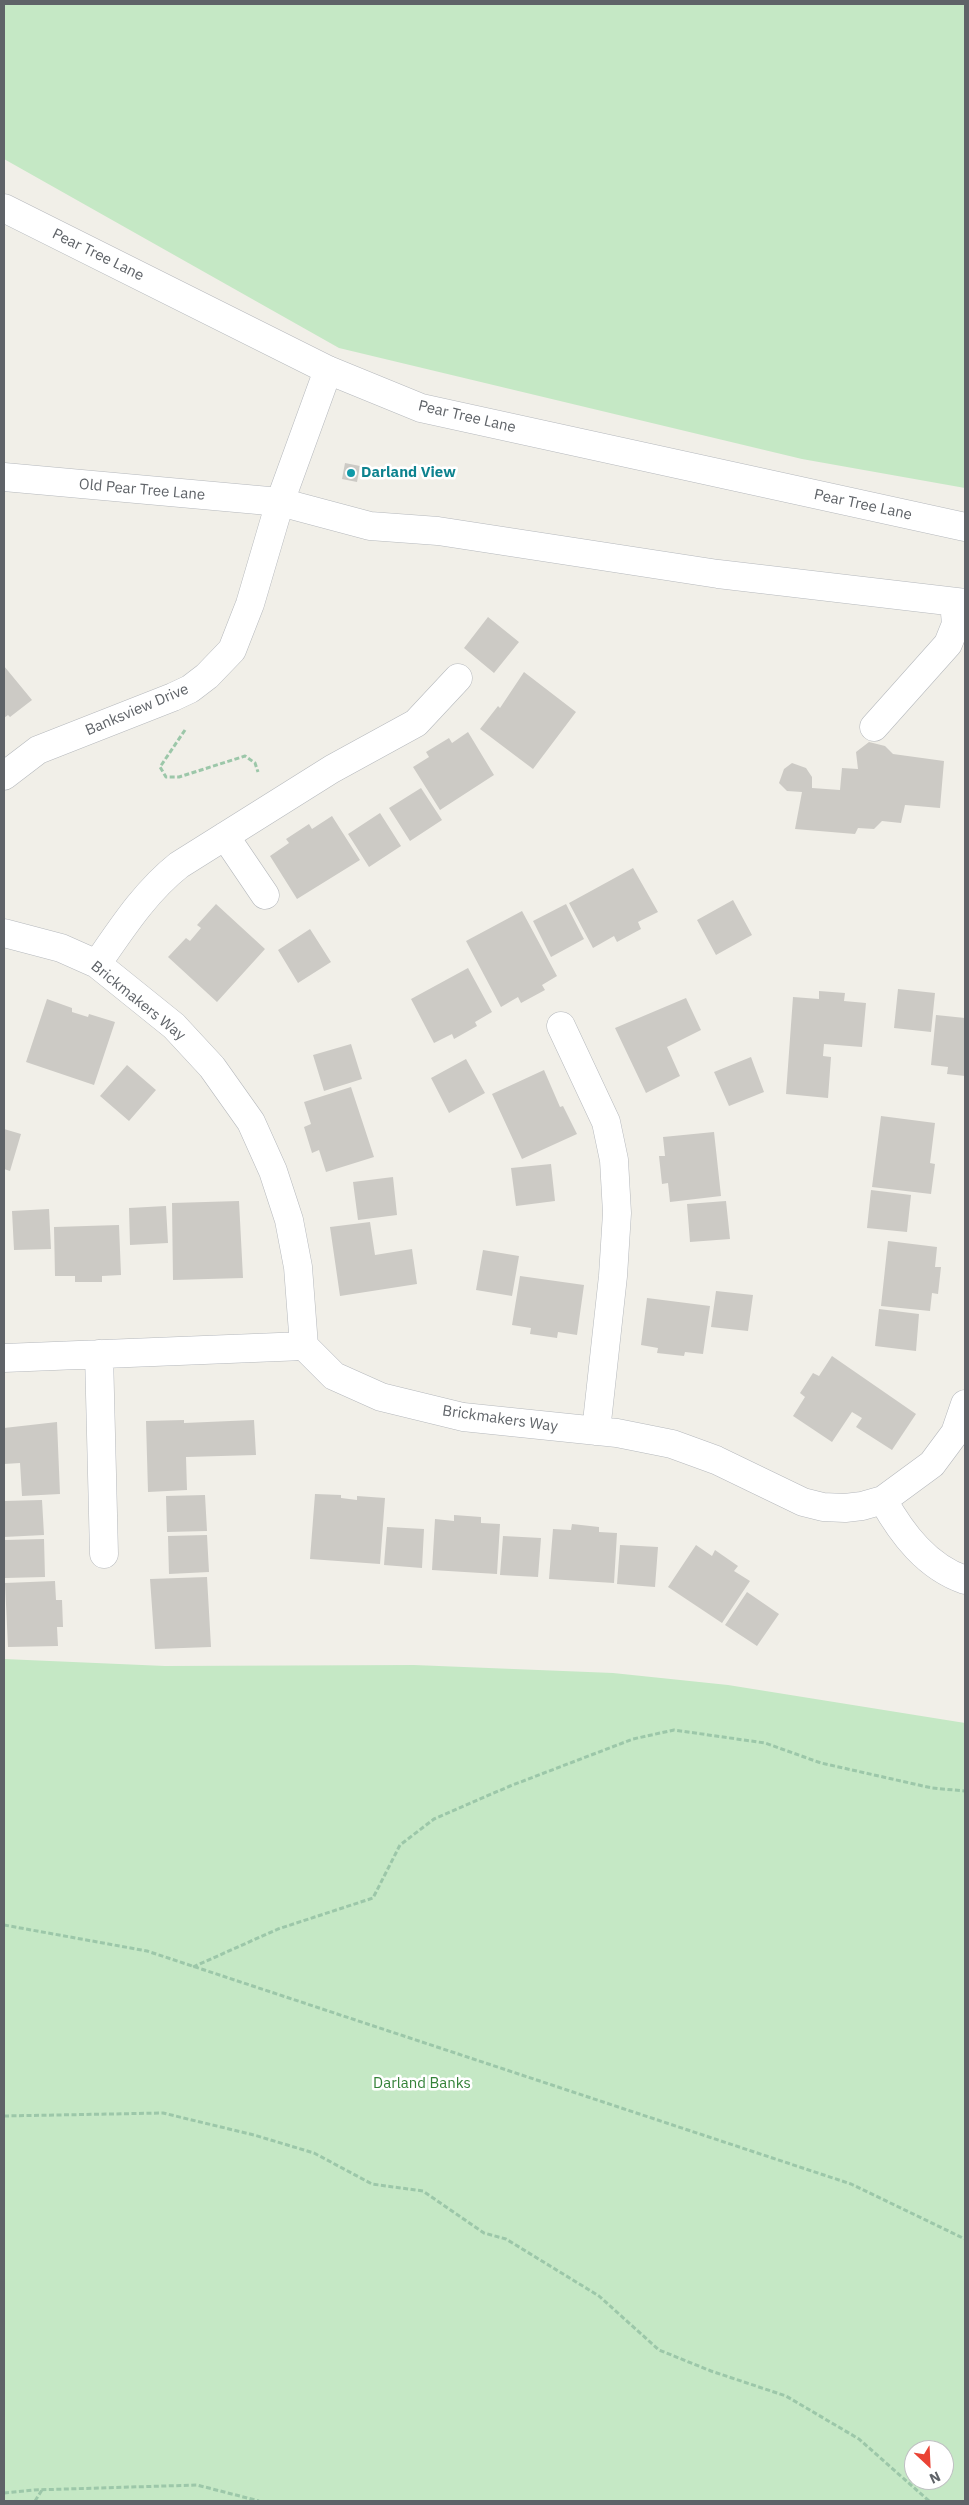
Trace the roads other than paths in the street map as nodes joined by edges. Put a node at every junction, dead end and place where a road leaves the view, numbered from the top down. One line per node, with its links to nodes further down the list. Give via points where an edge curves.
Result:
1 (4, 208): 2 (street, Pear Tree Lane)
2 (328, 370): 4 (street, Banksview Drive); 5 (street, Pear Tree Lane, via 421,408)
3 (4, 477): 4 (street, Old Pear Tree Lane)
4 (280, 502): 6 (street, Old Pear Tree Lane, via 370,526 438,531 718,574); 9 (street, Banksview Drive, via 250,604 232,650 207,676 173,697 38,750)
5 (965, 527)
6 (960, 603): 8 (street, via 948,644)
7 (458, 678): 10 (street, via 416,722)
8 (874, 728)
9 (4, 776)
10 (225, 836): 11 (street); 13 (street, via 159,881)
11 (264, 895)
12 (4, 932): 13 (street, Brickmakers Way, via 61,948)
13 (97, 964): 15 (street, Brickmakers Way, via 174,1026 212,1067 251,1122 273,1171 289,1220 298,1267)
14 (561, 1026): 19 (street, via 606,1122 614,1160 616,1231)
15 (304, 1346): 16 (street); 19 (street, Brickmakers Way, via 334,1376 381,1397 463,1417)
16 (99, 1354): 17 (street); 21 (street)
17 (4, 1358)
18 (965, 1404): 20 (street, Brickmakers Way, via 955,1432 932,1464)
19 (596, 1430): 20 (street, Brickmakers Way, via 654,1439 686,1448 814,1504 845,1508)
20 (883, 1500): 22 (street, via 894,1520 917,1548 936,1565)
21 (104, 1554)
22 (965, 1580)

